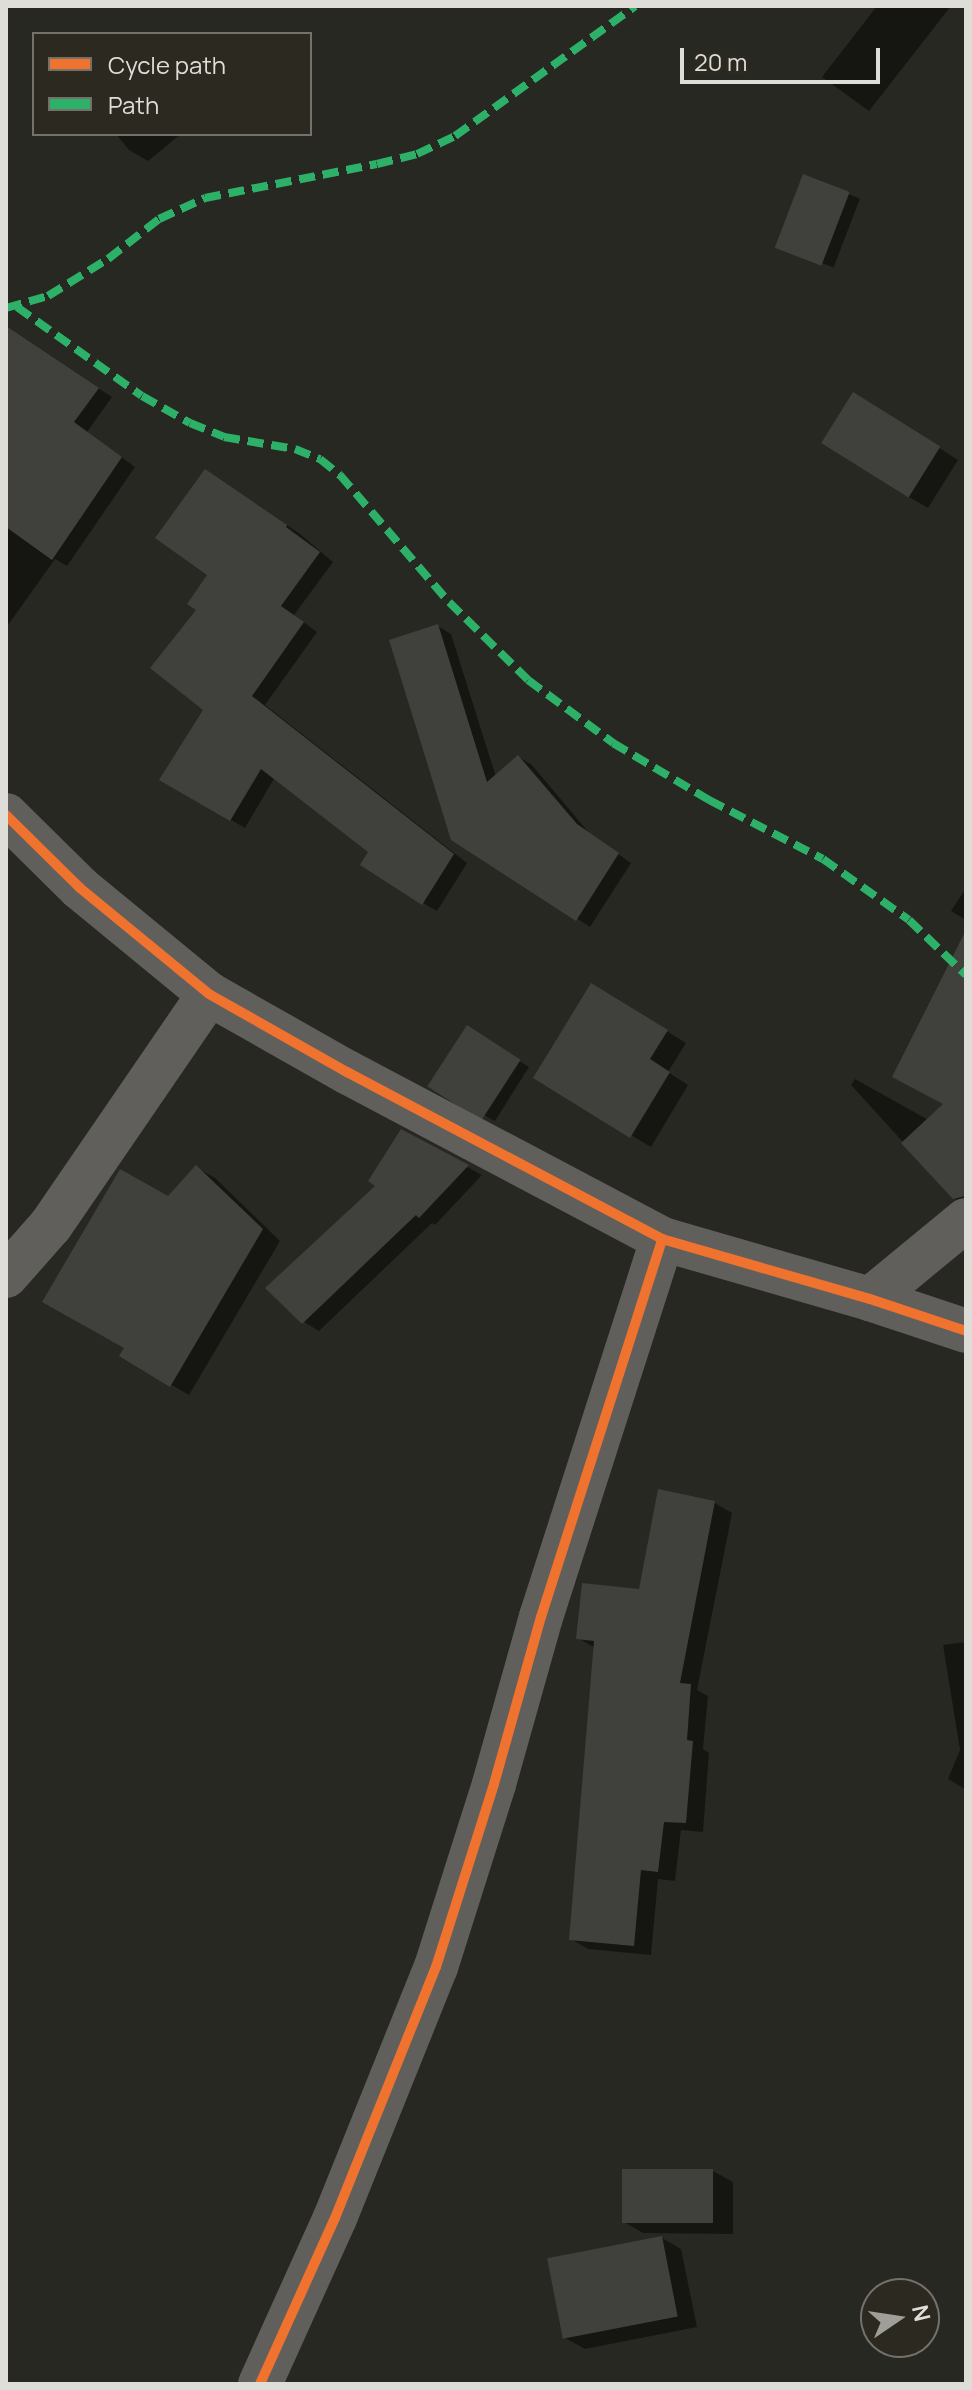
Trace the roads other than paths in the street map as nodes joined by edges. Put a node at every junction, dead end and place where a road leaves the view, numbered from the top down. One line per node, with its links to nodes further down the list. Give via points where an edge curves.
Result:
1 (6, 815): 2 (street, via 80,888)
2 (209, 994): 4 (street); 5 (street, via 51,1225)
3 (966, 1220): 6 (street)
4 (662, 1239): 6 (street); 8 (street, via 436,1967)
5 (6, 1276)
6 (870, 1299): 7 (street)
7 (966, 1331)
8 (277, 2372)

